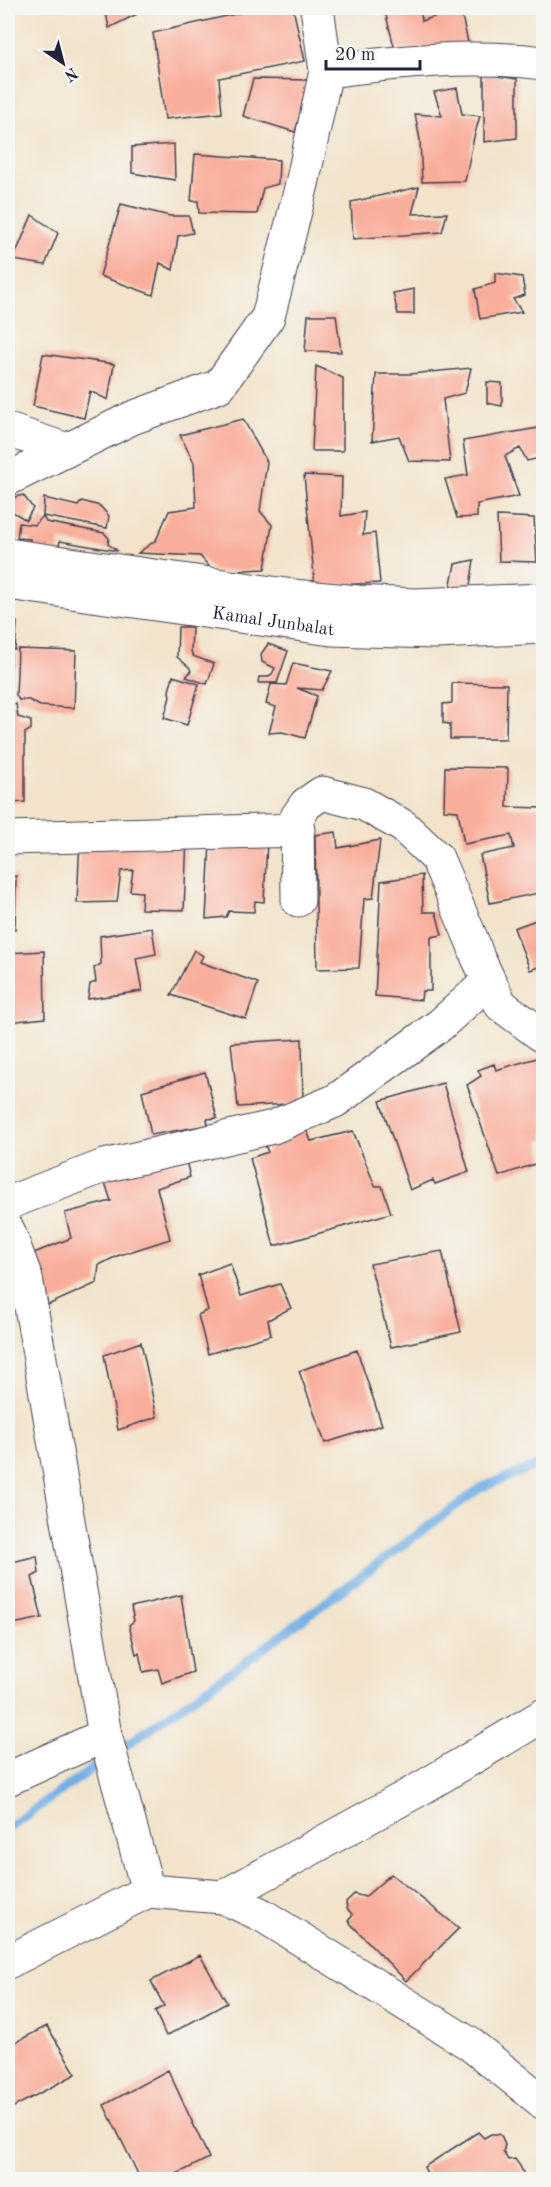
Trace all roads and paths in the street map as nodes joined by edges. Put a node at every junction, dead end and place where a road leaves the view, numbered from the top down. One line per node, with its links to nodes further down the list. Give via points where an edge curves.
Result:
1 (317, 8): 3 (street)
2 (543, 63): 3 (street, via 512,59 417,60)
3 (326, 70): 5 (street, via 268,317 219,386 132,418)
4 (8, 430): 5 (street)
5 (67, 450): 6 (street)
6 (8, 479)
7 (8, 555): 9 (street, Kamal Junbalat, via 358,602)
8 (8, 583): 10 (street, Kamal Junbalat, via 331,629 436,632)
9 (543, 600)
10 (543, 627)
11 (298, 830): 12 (street); 13 (street); 14 (street, via 297,817 306,804 322,793 364,804 403,826 437,858)
12 (8, 838)
13 (298, 900)
14 (489, 981): 15 (street, via 501,1005); 16 (street, via 440,1025 335,1101 273,1127 104,1166)
15 (543, 1037)
16 (8, 1203)
17 (8, 1230): 18 (street, via 26,1278)
18 (19, 1305): 20 (street)
19 (543, 1715): 23 (street, via 420,1789)
20 (105, 1735): 21 (street); 22 (street)
21 (8, 1779)
22 (147, 1891): 23 (street); 24 (street)
23 (223, 1897): 25 (street, via 262,1915 470,2044)
24 (8, 1962)
25 (543, 2103)

